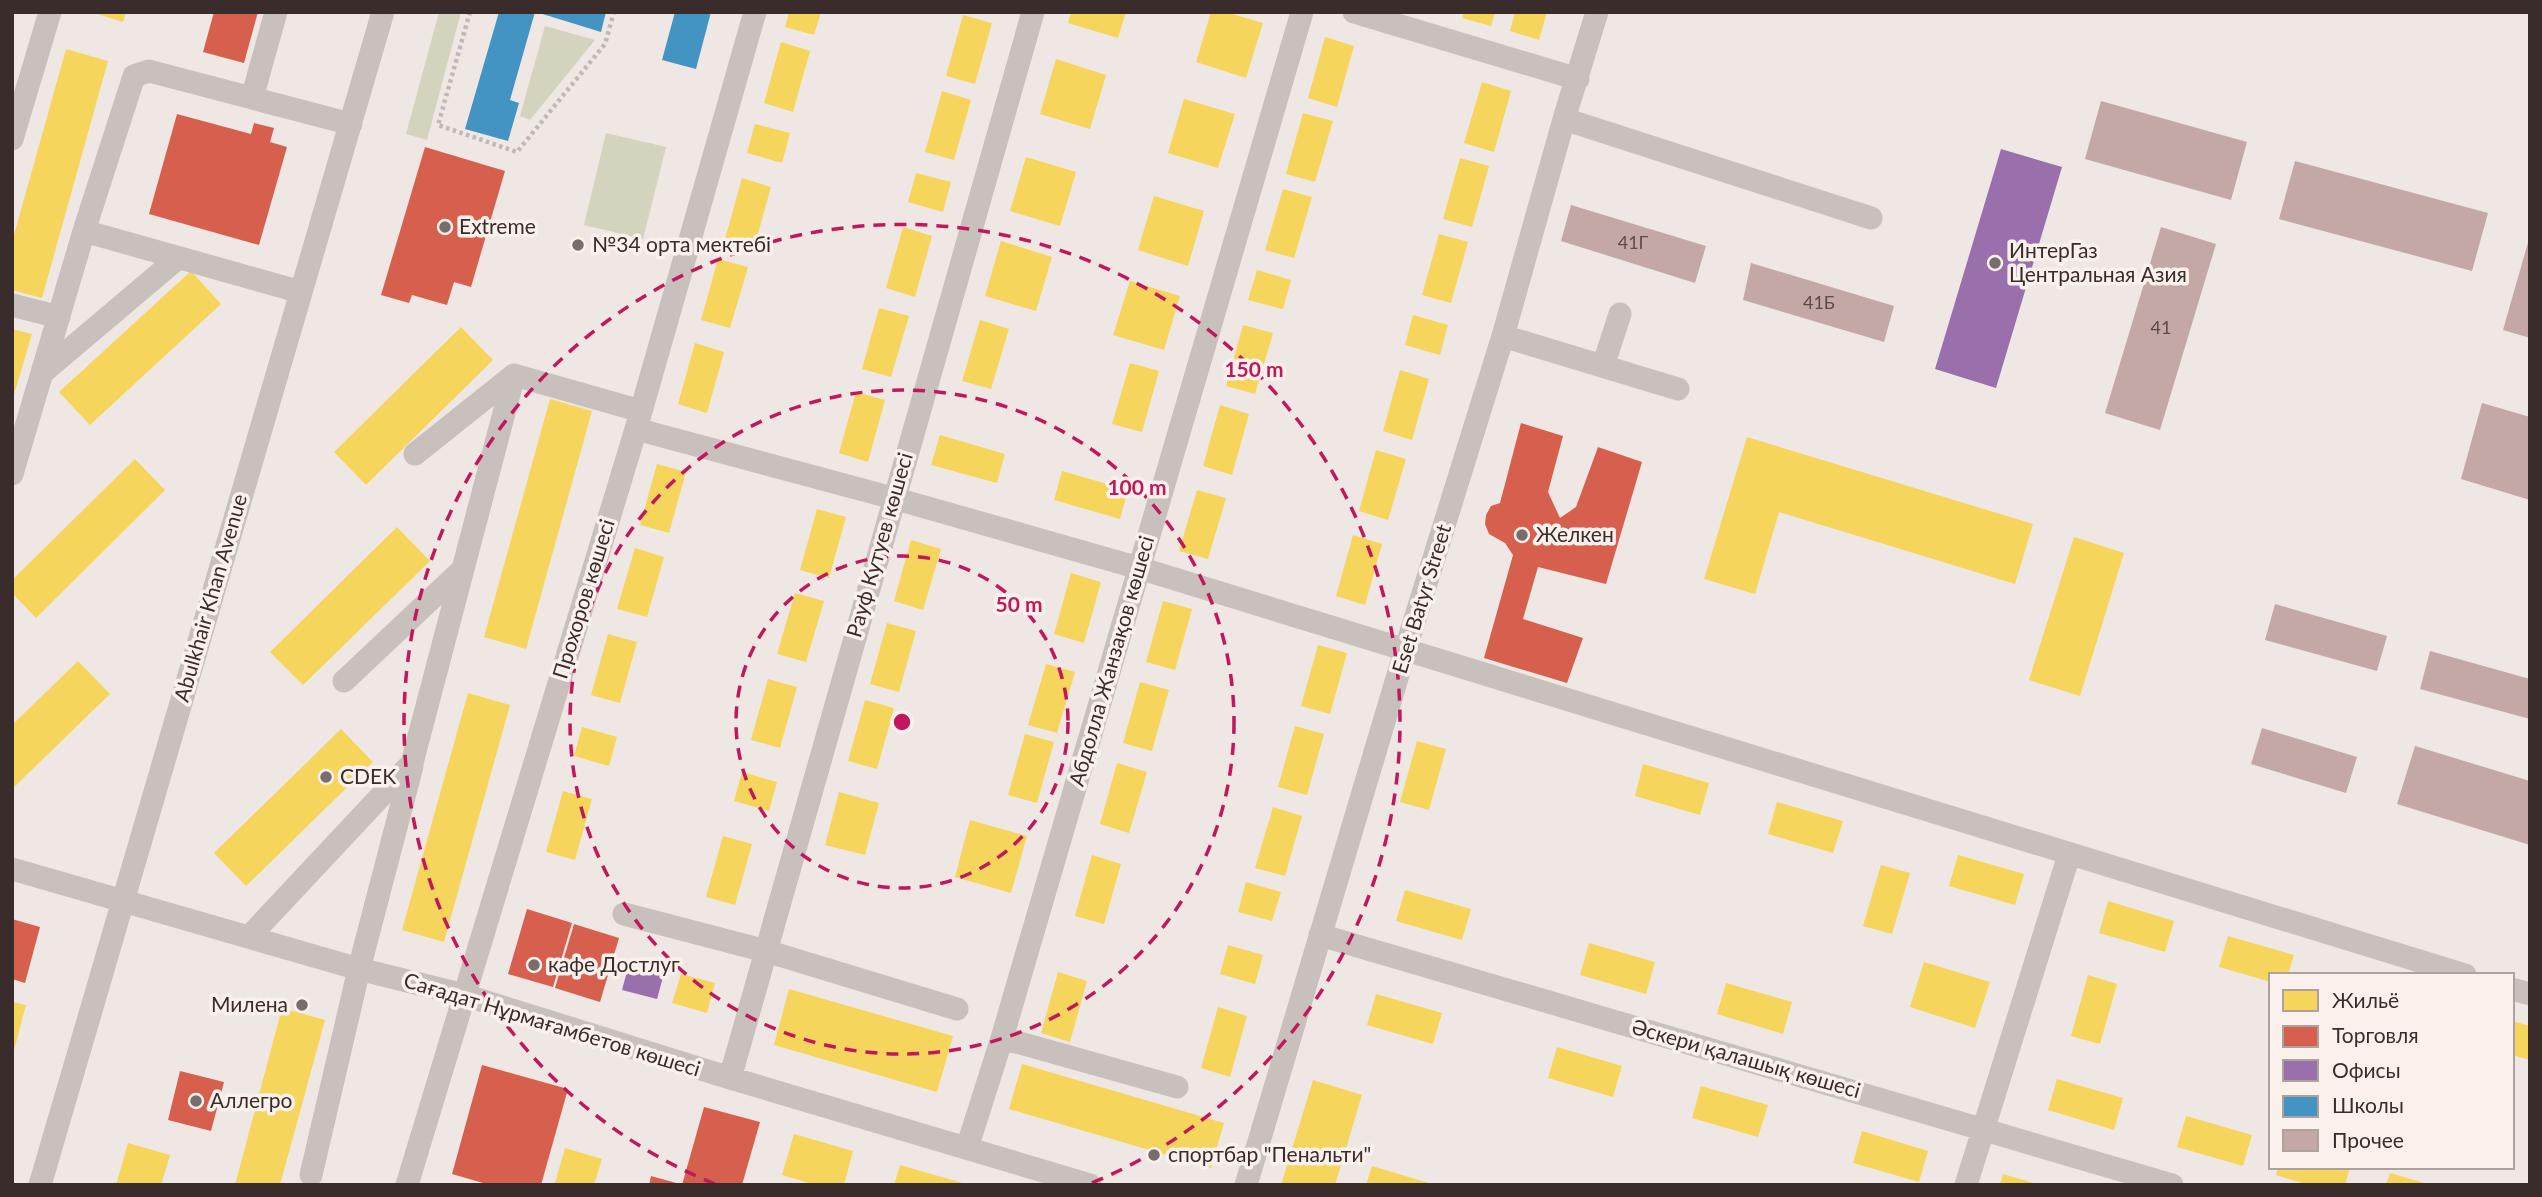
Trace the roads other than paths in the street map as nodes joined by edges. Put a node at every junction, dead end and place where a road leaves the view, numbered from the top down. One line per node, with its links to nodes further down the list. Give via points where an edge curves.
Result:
1 (50, 12): 13 (street)
2 (275, 12): 10 (street)
3 (383, 12): 12 (street, Abulkhair Khan Avenue)
4 (755, 12): 26 (street, Прохоров көшесі)
5 (1033, 12): 29 (street, Рауф Кутуев көшесі)
6 (1302, 12): 30 (street, Абдолла Жанзақов көшесі)
7 (1354, 12): 9 (street)
8 (1598, 12): 9 (street, Eset Batyr Street)
9 (1578, 79): 11 (street, Eset Batyr Street)
10 (252, 98): 12 (street); 15 (street, via 149,71 134,76)
11 (1564, 119): 14 (street); 21 (street, Eset Batyr Street)
12 (351, 124): 17 (street, Abulkhair Khan Avenue)
13 (12, 139)
14 (1871, 218)
15 (84, 231): 16 (street); 20 (street)
16 (178, 258): 17 (street); 23 (street)
17 (301, 292): 37 (street, Abulkhair Khan Avenue)
18 (12, 305): 20 (street)
19 (1620, 313): 22 (street)
20 (59, 317): 23 (street)
21 (1503, 336): 22 (street); 32 (street, Eset Batyr Street)
22 (1603, 366): 25 (street)
23 (42, 373): 28 (street)
24 (514, 375): 26 (street); 27 (street); 31 (street)
25 (1678, 389)
26 (639, 420): 29 (street); 44 (street, Прохоров көшесі)
27 (415, 454)
28 (12, 474)
29 (893, 498): 30 (street); 41 (street, Рауф Кутуев көшесі)
30 (1139, 568): 32 (street); 46 (street, Абдолла Жанзақов көшесі)
31 (463, 569): 33 (street); 34 (street)
32 (1406, 648): 35 (street); 39 (street, Eset Batyr Street)
33 (344, 681)
34 (412, 763): 40 (street); 42 (street)
35 (2069, 855): 43 (street); 49 (street)
36 (12, 869): 37 (street, Сағадат Нұрмағамбетов көшесі)
37 (122, 902): 40 (street, Сағадат Нұрмағамбетов көшесі); 53 (street, Abulkhair Khan Avenue)
38 (624, 914): 41 (street)
39 (1320, 935): 49 (street, Әскери қалашық көшесі); 56 (street, Eset Batyr Street)
40 (249, 937): 42 (street, Сағадат Нұрмағамбетов көшесі)
41 (766, 951): 45 (street); 47 (street, Рауф Кутуев көшесі)
42 (359, 970): 44 (street, Сағадат Нұрмағамбетов көшесі); 51 (street)
43 (2458, 973)
44 (464, 995): 47 (street, Сағадат Нұрмағамбетов көшесі); 54 (street, Прохоров көшесі)
45 (957, 1009)
46 (1002, 1038): 48 (street); 50 (street, Абдолла Жанзақов көшесі)
47 (730, 1078): 50 (street, Сағадат Нұрмағамбетов көшесі)
48 (1177, 1087)
49 (1983, 1128): 57 (street); 58 (street, Әскери қалашық көшесі)
50 (967, 1148): 52 (street, Сағадат Нұрмағамбетов көшесі)
51 (311, 1175)
52 (1048, 1179): 55 (street, Сағадат Нұрмағамбетов көшесі)
53 (40, 1185)
54 (407, 1185)
55 (1090, 1185)
56 (1246, 1185)
57 (1966, 1185)
58 (2172, 1185)

